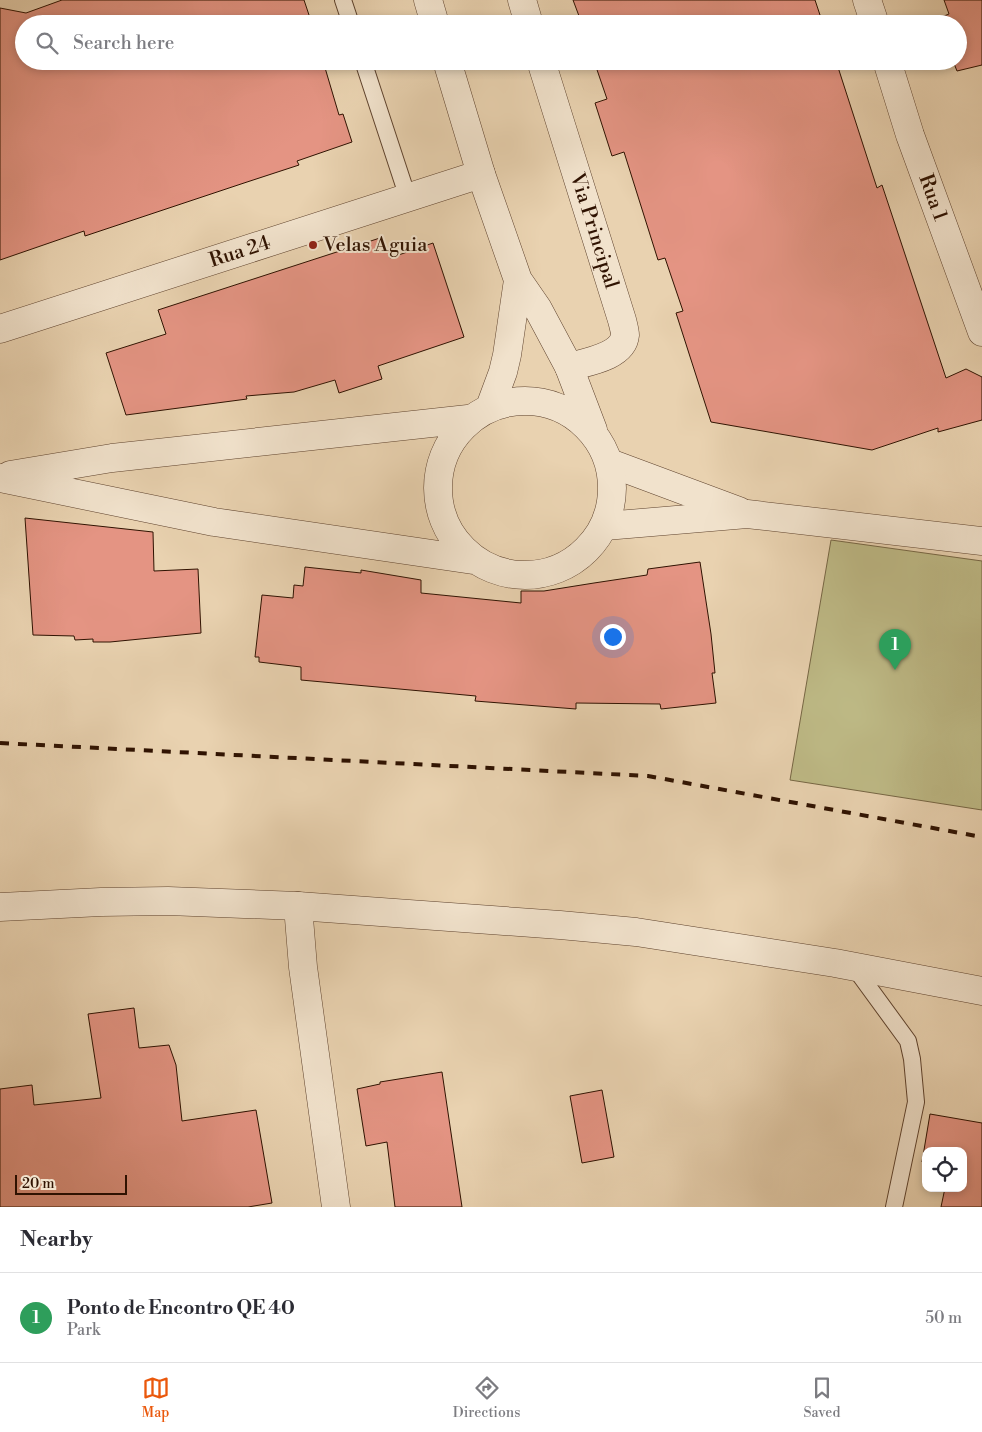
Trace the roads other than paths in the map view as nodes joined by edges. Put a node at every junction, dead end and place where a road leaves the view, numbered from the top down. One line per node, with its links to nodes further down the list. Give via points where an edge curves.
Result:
1 (343, 0): 5 (lane)
2 (428, 0): 6 (street)
3 (522, 0): 7 (street)
4 (867, 0): 8 (street)
5 (348, 15)
6 (432, 15)
7 (526, 15)
8 (872, 15)
9 (366, 70): 14 (lane)
10 (450, 70): 13 (street)
11 (544, 70): 18 (street, Via Principal, via 625,335 616,351 608,356)
12 (890, 70): 17 (street, Rua 1, via 910,135)
13 (482, 174): 14 (street, Rua 24); 15 (street)
14 (408, 198): 16 (street, Rua 24)
15 (518, 280): 18 (street, via 538,309); 19 (street, via 503,372)
16 (0, 330)
17 (982, 332)
18 (569, 367): 20 (street)
19 (479, 413): 20 (street, via 508,401 540,401 570,412); 22 (street, via 112,458); 26 (street, via 454,436 440,465 438,498 447,528)
20 (595, 433): 21 (street)
21 (610, 462): 23 (street); 24 (street, via 613,495)
22 (0, 478): 26 (street, via 214,522)
23 (747, 514): 24 (street); 25 (street)
24 (605, 526): 26 (street, via 585,552 558,570 527,576 495,571)
25 (982, 541)
26 (473, 560)
27 (298, 906): 28 (street, via 158,901); 29 (street, via 636,932); 31 (street, via 303,967)
28 (0, 907)
29 (854, 967): 30 (street); 32 (lane, via 908,1040 912,1059 916,1102)
30 (982, 991)
31 (336, 1207)
32 (894, 1207)

